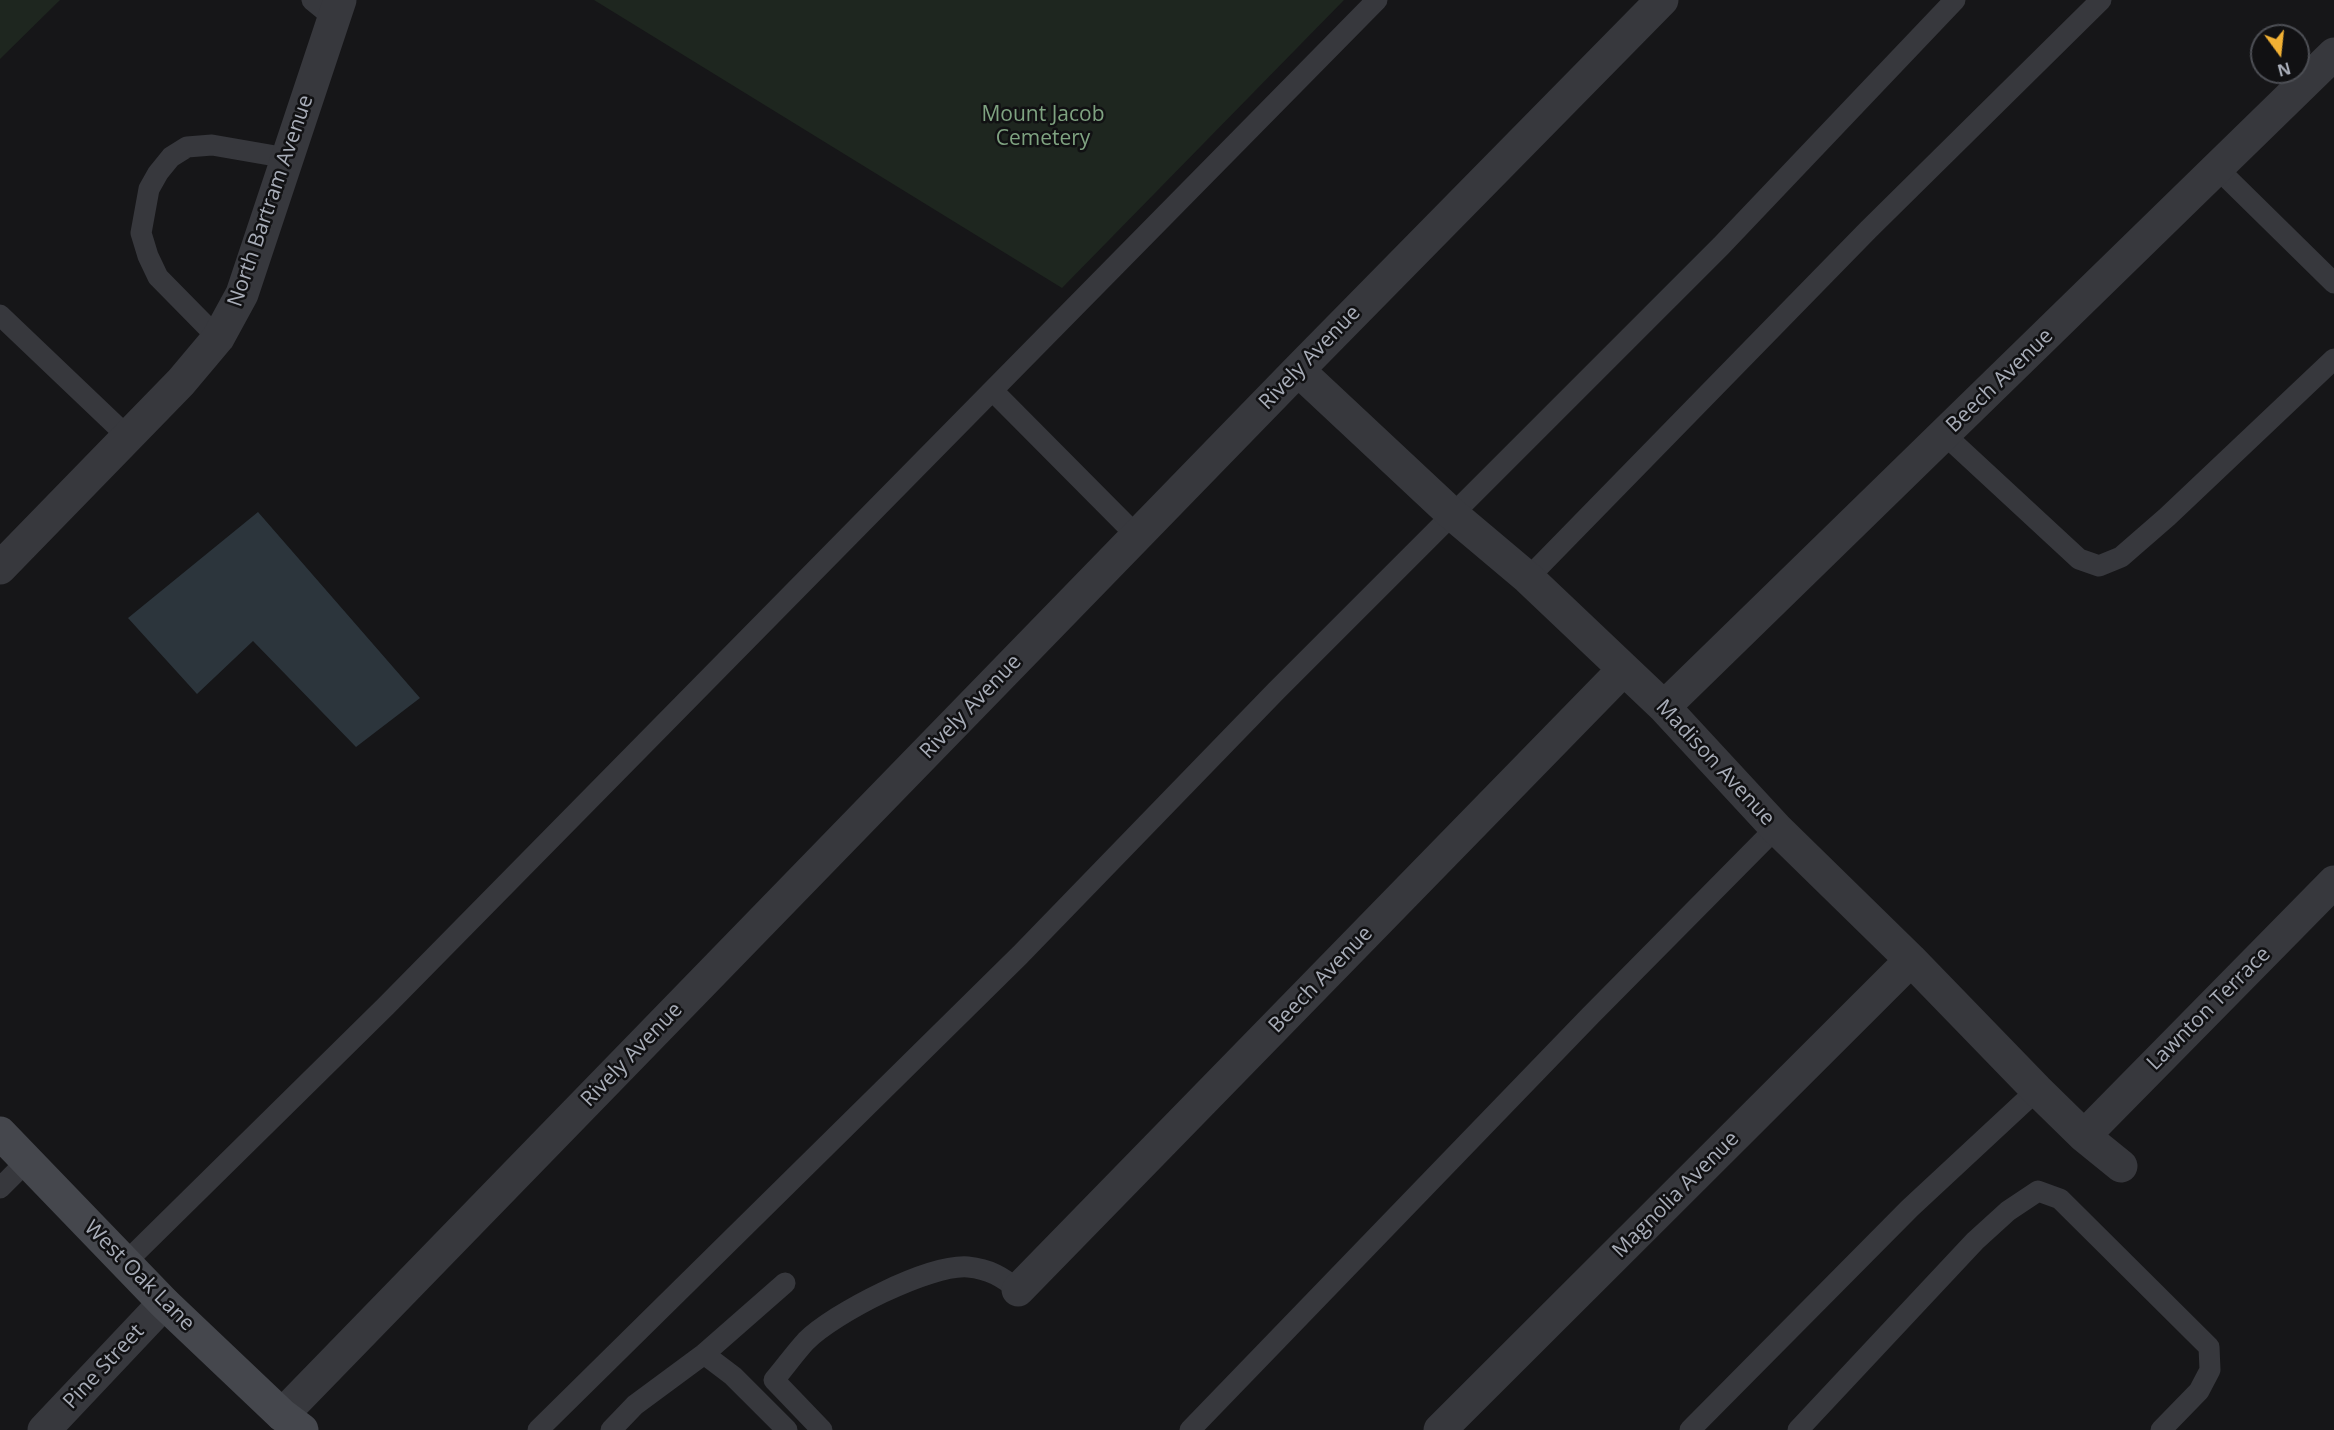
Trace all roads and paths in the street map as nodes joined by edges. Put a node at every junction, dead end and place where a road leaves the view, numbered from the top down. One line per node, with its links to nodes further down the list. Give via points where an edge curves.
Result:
1 (1377, 0): 14 (lane)
2 (1662, 0): 13 (street, Rively Avenue)
3 (1955, 0): 17 (lane, via 1720,246)
4 (2101, 0): 20 (lane, via 1868,230)
5 (328, 6): 7 (street, North Bartram Avenue)
6 (2330, 68): 8 (street, Beech Avenue)
7 (287, 158): 11 (street, North Bartram Avenue, via 242,294); 11 (lane, via 212,145 187,147 171,157 149,189 141,232 148,256 158,277)
8 (2218, 169): 9 (lane); 15 (street, Beech Avenue)
9 (2334, 283)
10 (0, 315): 16 (lane)
11 (218, 338): 16 (street, North Bartram Avenue)
12 (2334, 359): 15 (lane, via 2167,518 2121,557 2099,566 2079,559)
13 (1298, 370): 17 (street, Madison Avenue); 18 (street, Rively Avenue)
14 (993, 391): 18 (lane); 32 (lane, via 386,1006)
15 (1945, 435): 22 (street, Beech Avenue)
16 (128, 436): 19 (street, North Bartram Avenue)
17 (1452, 514): 20 (street, Madison Avenue); 39 (lane, via 1020,955)
18 (1137, 536): 37 (street, Rively Avenue)
19 (0, 568)
20 (1528, 578): 21 (street, Madison Avenue)
21 (1624, 669): 22 (street, Madison Avenue); 34 (street, Beech Avenue)
22 (1664, 707): 23 (street, Madison Avenue)
23 (1776, 828): 25 (street, Madison Avenue); 43 (lane)
24 (2334, 882): 28 (street, Lawnton Terrace)
25 (1911, 960): 26 (street, Madison Avenue); 44 (street, Magnolia Avenue)
26 (2037, 1090): 28 (street, Madison Avenue); 45 (lane, via 1910,1208)
27 (0, 1133): 29 (main road, West Oak Lane)
28 (2084, 1136): 30 (street, Madison Avenue)
29 (27, 1161): 31 (lane); 32 (main road, West Oak Lane)
30 (2121, 1166)
31 (0, 1188)
32 (125, 1263): 35 (main road, West Oak Lane)
33 (785, 1283): 36 (lane)
34 (1018, 1290): 42 (lane, via 999,1274 968,1267 930,1272 842,1313 807,1340 774,1380)
35 (164, 1303): 37 (main road, West Oak Lane); 38 (street, Pine Street)
36 (704, 1354): 40 (lane, via 635,1405); 41 (lane, via 733,1376)
37 (292, 1422)
38 (44, 1430)
39 (538, 1430)
40 (611, 1430)
41 (787, 1430)
42 (822, 1430)
43 (1190, 1430)
44 (1440, 1430)
45 (1690, 1430)
46 (1798, 1430): 47 (lane, via 1975,1241 2008,1210 2038,1191 2060,1199 2209,1347 2210,1370 2199,1390)
47 (2160, 1430)

